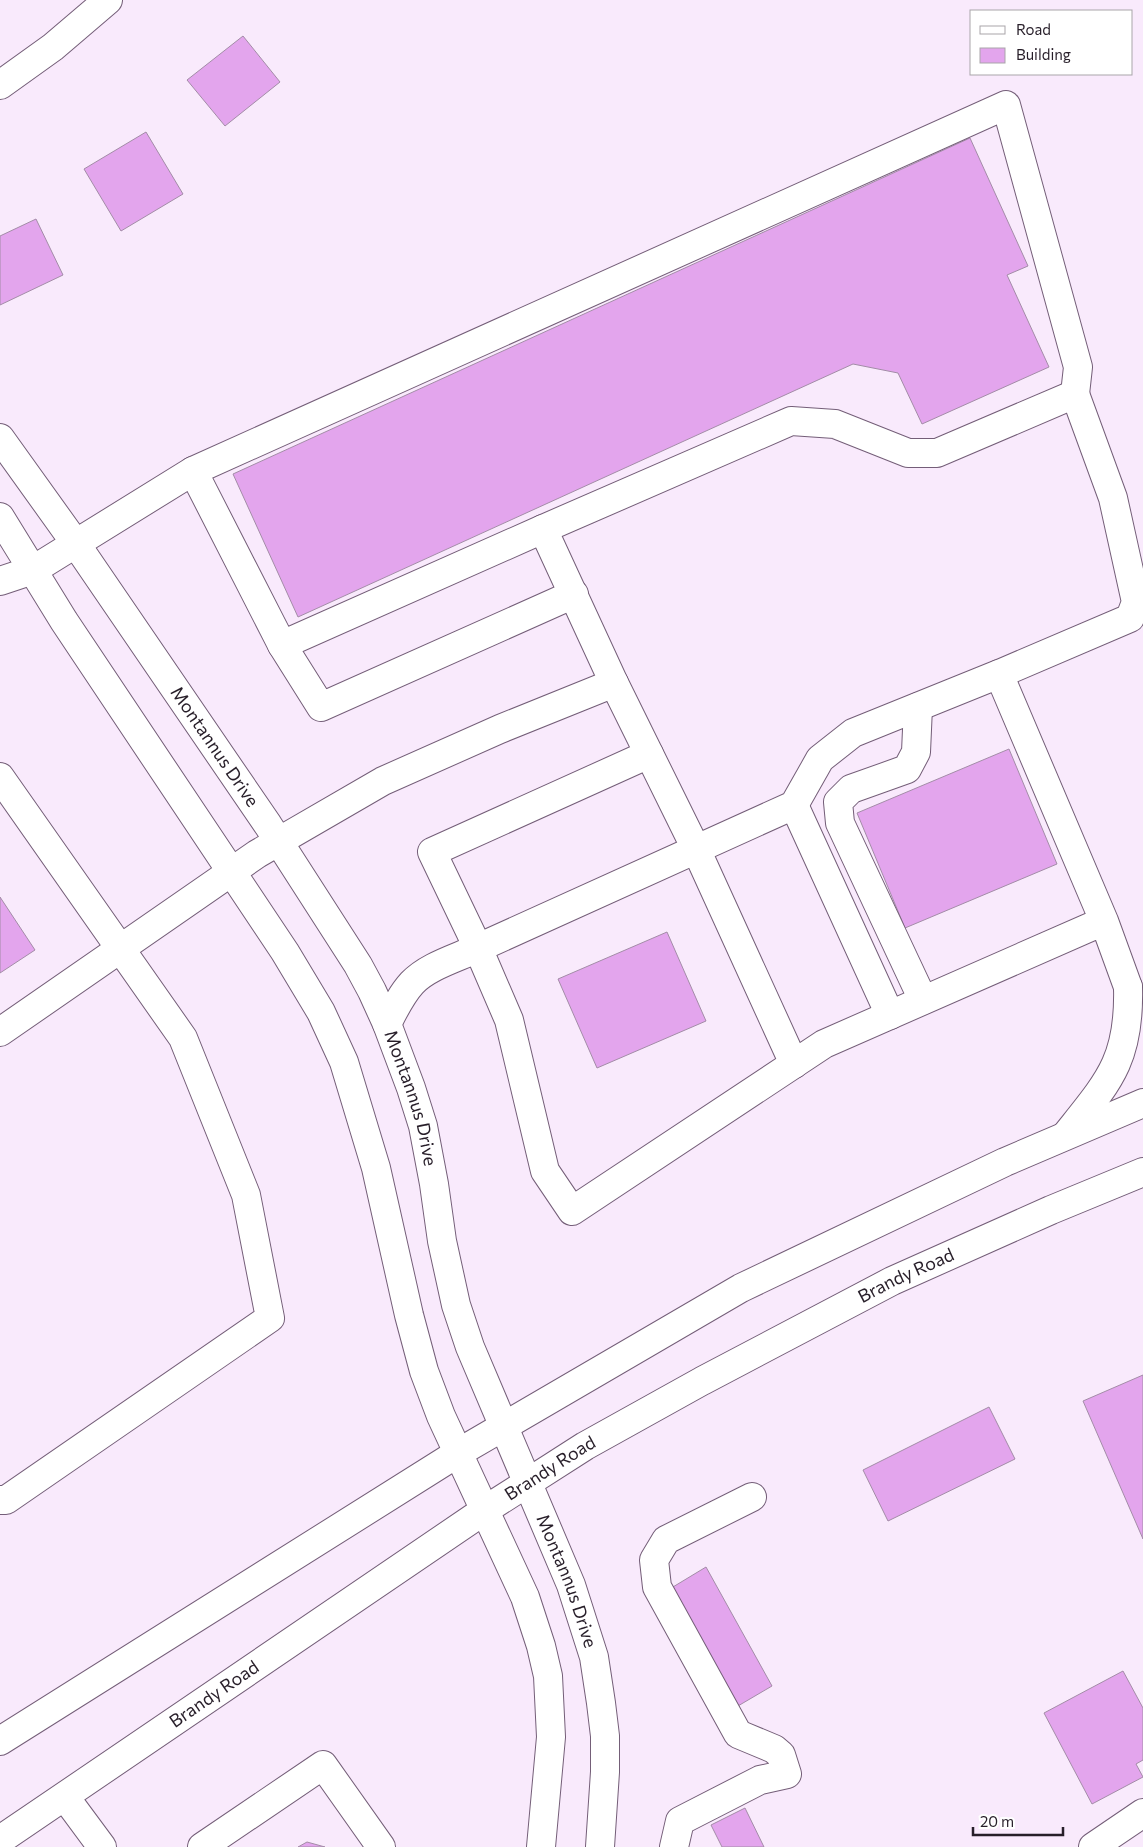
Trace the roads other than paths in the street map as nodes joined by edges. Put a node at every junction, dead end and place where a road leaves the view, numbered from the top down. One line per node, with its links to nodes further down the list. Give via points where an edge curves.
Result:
1 (108, 0): 2 (street, via 53,48)
2 (0, 85)
3 (1075, 394): 5 (street, via 1078,367 1006,105); 7 (street, via 937,453 908,454 835,424 791,421); 13 (street, via 1113,498 1136,602 1130,618)
4 (0, 438): 8 (street, Montannus Drive)
5 (193, 471): 8 (street); 12 (street)
6 (0, 517): 9 (street)
7 (543, 529): 11 (street); 12 (street)
8 (76, 544): 9 (street); 19 (street, Montannus Drive)
9 (33, 570): 10 (street); 21 (street)
10 (0, 582)
11 (574, 594): 12 (street, via 322,707); 14 (street)
12 (282, 645)
13 (999, 674): 15 (street); 22 (street)
14 (614, 683): 16 (street); 19 (street, via 383,781)
15 (918, 707): 18 (street, via 853,733 820,759); 26 (street, via 916,752 906,769 851,789 838,802 840,823)
16 (649, 754): 20 (street); 23 (street, via 432,852)
17 (0, 777): 24 (street)
18 (794, 805): 20 (street); 28 (street)
19 (278, 842): 21 (street); 29 (street, Montannus Drive, via 358,965)
20 (696, 849): 23 (street); 31 (street)
21 (231, 872): 24 (street); 36 (street, via 304,983 344,1062 376,1168 420,1357)
22 (1104, 921): 25 (street); 26 (street)
23 (478, 948): 29 (street, via 416,979 401,997); 31 (street, via 509,1020 545,1171 572,1211)
24 (120, 949): 30 (street); 39 (street, via 183,1038 246,1195 270,1318 6,1500)
25 (1128, 987): 27 (street); 33 (street, via 1125,1037 1114,1071)
26 (923, 1000): 28 (street)
27 (1143, 1009)
28 (890, 1015): 31 (street, via 824,1044)
29 (387, 1024): 35 (street, Montannus Drive, via 422,1126 456,1305)
30 (0, 1032)
31 (794, 1064)
32 (1143, 1103): 33 (street)
33 (1065, 1137): 35 (street, via 996,1166 741,1288)
34 (1143, 1172): 37 (street, Brandy Road, via 892,1281 693,1386)
35 (504, 1426): 36 (street); 37 (street, Montannus Drive)
36 (458, 1453): 40 (street); 41 (street)
37 (528, 1482): 40 (street, Brandy Road); 49 (street, Montannus Drive, via 571,1585 594,1657 605,1736)
38 (752, 1497): 50 (street, via 666,1540 654,1560 657,1586 738,1734 781,1755 787,1774 760,1780 680,1821)
39 (0, 1500)
40 (485, 1510): 42 (street, Brandy Road); 48 (street, via 525,1597 548,1676 551,1738)
41 (0, 1741)
42 (65, 1797): 44 (street, Brandy Road); 45 (street)
43 (1143, 1813): 51 (street)
44 (0, 1840)
45 (102, 1847)
46 (202, 1847): 47 (street, via 323,1765)
47 (381, 1847)
48 (541, 1847)
49 (600, 1847)
50 (674, 1847)
51 (1093, 1847)

